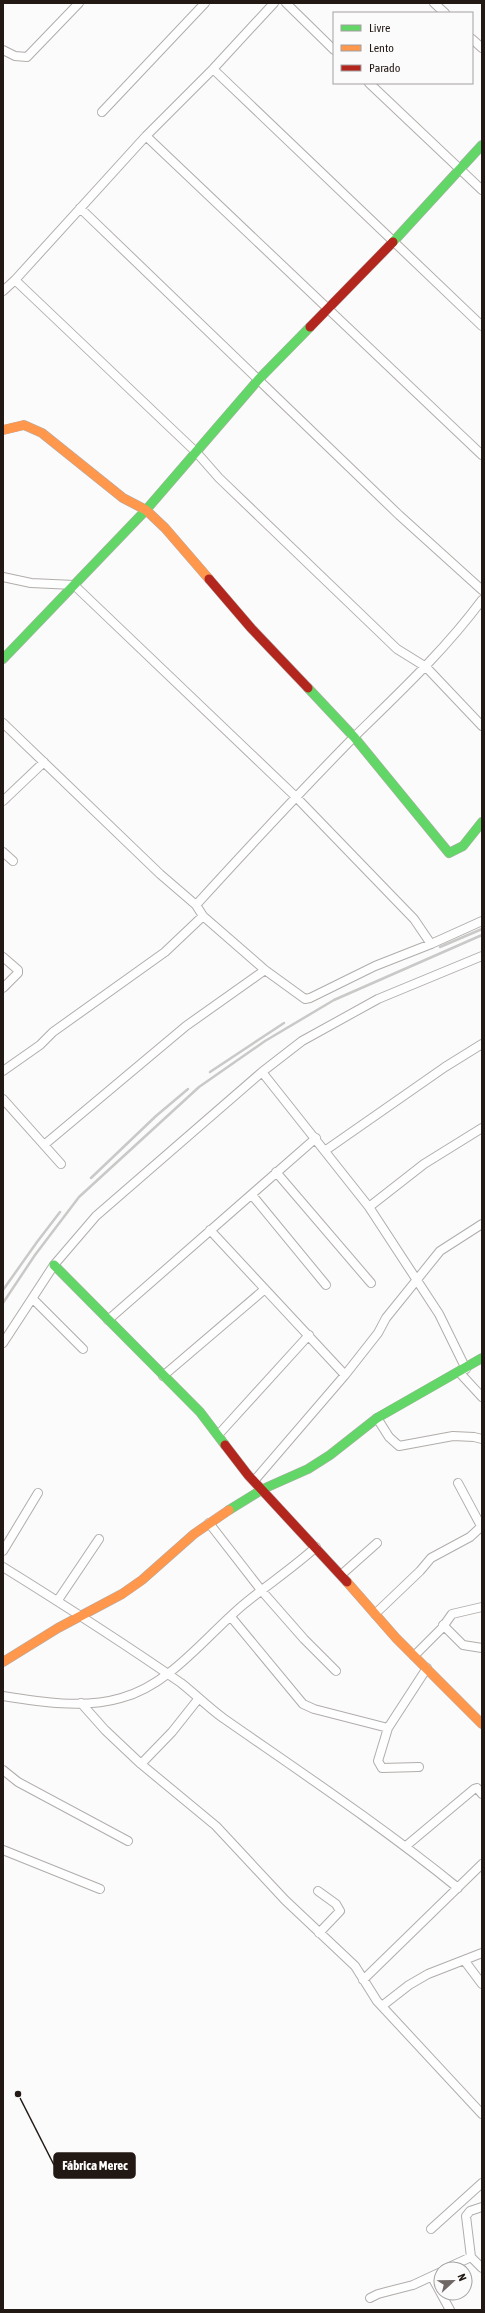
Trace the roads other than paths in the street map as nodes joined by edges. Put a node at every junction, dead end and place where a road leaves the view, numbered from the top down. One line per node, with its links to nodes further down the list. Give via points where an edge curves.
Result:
1 (79, 3): 10 (street, via 27,57 15,56)
2 (205, 3): 13 (street)
3 (274, 3): 11 (street)
4 (286, 3): 9 (street)
5 (434, 3): 6 (street)
6 (444, 12)
7 (473, 40): 8 (street)
8 (482, 48)
9 (333, 49)
10 (3, 50)
11 (213, 69): 14 (street); 19 (street)
12 (370, 84): 16 (street)
13 (102, 112)
14 (146, 136): 18 (street); 22 (street)
15 (482, 145): 16 (street)
16 (460, 168): 17 (street); 19 (street)
17 (482, 190)
18 (80, 208): 20 (street); 24 (street)
19 (394, 241): 22 (street); 23 (street)
20 (15, 280): 21 (street); 26 (street)
21 (3, 291)
22 (328, 309): 24 (street); 27 (street)
23 (482, 326)
24 (259, 379): 26 (street); 31 (street, via 399,515)
25 (3, 430): 28 (street, via 24,425 42,433 123,498)
26 (197, 453): 28 (street); 34 (street, via 219,478 397,649)
27 (482, 455)
28 (146, 510): 30 (street); 37 (street, via 165,528 250,628)
29 (3, 577): 30 (street, via 31,583)
30 (74, 585): 33 (street); 39 (street)
31 (482, 590)
32 (482, 600): 34 (street, via 459,631)
33 (3, 659)
34 (426, 667): 36 (street); 37 (street)
35 (3, 723): 38 (street)
36 (482, 726)
37 (354, 737): 39 (street); 41 (street, via 448,853 463,844)
38 (44, 762): 40 (street); 44 (street, via 160,874)
39 (296, 797): 44 (street); 47 (street, via 414,919)
40 (3, 801)
41 (482, 822)
42 (3, 852): 43 (street)
43 (13, 861)
44 (196, 905): 45 (street)
45 (203, 916): 50 (street); 53 (street, via 165,952)
46 (482, 922): 47 (street)
47 (432, 944): 50 (street, via 375,966 305,999)
48 (482, 956): 54 (street, via 378,999 302,1041)
49 (3, 957): 51 (street, via 18,970 18,973)
50 (265, 970): 58 (street, via 186,1026)
51 (3, 988)
52 (482, 1044): 59 (street)
53 (3, 1071)
54 (262, 1072): 57 (street); 66 (street, via 96,1216)
55 (3, 1099): 58 (street)
56 (482, 1128): 63 (street, via 424,1164)
57 (316, 1138): 59 (street); 61 (street)
58 (44, 1145): 60 (street)
59 (326, 1150): 63 (street)
60 (61, 1164)
61 (276, 1172): 62 (street); 68 (street)
62 (252, 1195): 65 (street); 69 (street)
63 (369, 1207): 67 (street)
64 (482, 1224): 67 (street, via 440,1251)
65 (210, 1230): 70 (street); 72 (street)
66 (54, 1265): 71 (street); 72 (street)
67 (417, 1280): 77 (street, via 439,1314); 78 (street)
68 (371, 1283)
69 (326, 1285)
70 (265, 1289): 73 (street); 79 (street)
71 (33, 1299): 74 (street); 75 (street)
72 (108, 1320): 79 (street)
73 (309, 1335): 78 (street); 82 (street)
74 (3, 1343)
75 (83, 1349)
76 (482, 1358): 77 (street)
77 (462, 1371): 80 (street); 81 (street)
78 (345, 1375): 84 (street)
79 (163, 1376): 82 (street)
80 (482, 1397)
81 (377, 1418): 83 (street, via 389,1437 403,1446 453,1436); 86 (street, via 308,1469)
82 (219, 1434): 84 (street)
83 (482, 1439)
84 (254, 1481): 86 (street)
85 (458, 1483): 89 (street)
86 (262, 1489): 88 (street); 92 (street)
87 (38, 1493): 93 (street)
88 (209, 1523): 96 (street); 100 (street, via 142,1580 122,1594)
89 (482, 1526): 99 (street, via 470,1537 431,1558)
90 (99, 1539): 97 (street)
91 (377, 1543): 95 (street)
92 (316, 1547): 95 (street); 96 (street)
93 (3, 1551)
94 (3, 1567): 97 (street)
95 (341, 1575): 99 (street)
96 (261, 1590): 101 (street); 107 (street)
97 (58, 1600): 100 (street)
98 (482, 1607): 102 (street, via 452,1614)
99 (375, 1614): 104 (street)
100 (82, 1615): 105 (street); 108 (street)
101 (231, 1617): 108 (street); 113 (street, via 302,1704)
102 (443, 1625): 103 (street, via 463,1644); 104 (street)
103 (482, 1648)
104 (414, 1656): 106 (street)
105 (5, 1658)
106 (427, 1668): 112 (street); 113 (street)
107 (336, 1672)
108 (168, 1674): 110 (street); 111 (street, via 140,1692 120,1698)
109 (3, 1696): 111 (street)
110 (199, 1698): 114 (street, via 172,1732); 119 (street, via 216,1713)
111 (81, 1703): 114 (street)
112 (481, 1722)
113 (388, 1728): 115 (street, via 378,1761 379,1766 388,1769)
114 (141, 1764): 125 (street, via 216,1826 285,1900)
115 (419, 1767)
116 (3, 1770): 118 (street, via 18,1782)
117 (482, 1794): 119 (street, via 477,1788 474,1789)
118 (128, 1841)
119 (406, 1846): 122 (street)
120 (3, 1850): 123 (street)
121 (482, 1864): 122 (street)
122 (458, 1888): 128 (street)
123 (100, 1889)
124 (318, 1891): 125 (street, via 336,1904 340,1911)
125 (320, 1933): 128 (street, via 355,1966)
126 (482, 1953): 127 (street)
127 (464, 1960): 129 (street); 130 (street, via 428,1974)
128 (363, 1980): 130 (street)
129 (482, 1984)
130 (382, 2006): 131 (street)
131 (482, 2114)
132 (482, 2183): 134 (street)
133 (482, 2207): 135 (street, via 470,2211 466,2216)
134 (431, 2230)
135 (471, 2257): 136 (street); 137 (street)
136 (462, 2261)
137 (482, 2268)
138 (432, 2277): 139 (street, via 404,2289); 140 (street)
139 (370, 2298)
140 (450, 2310)

